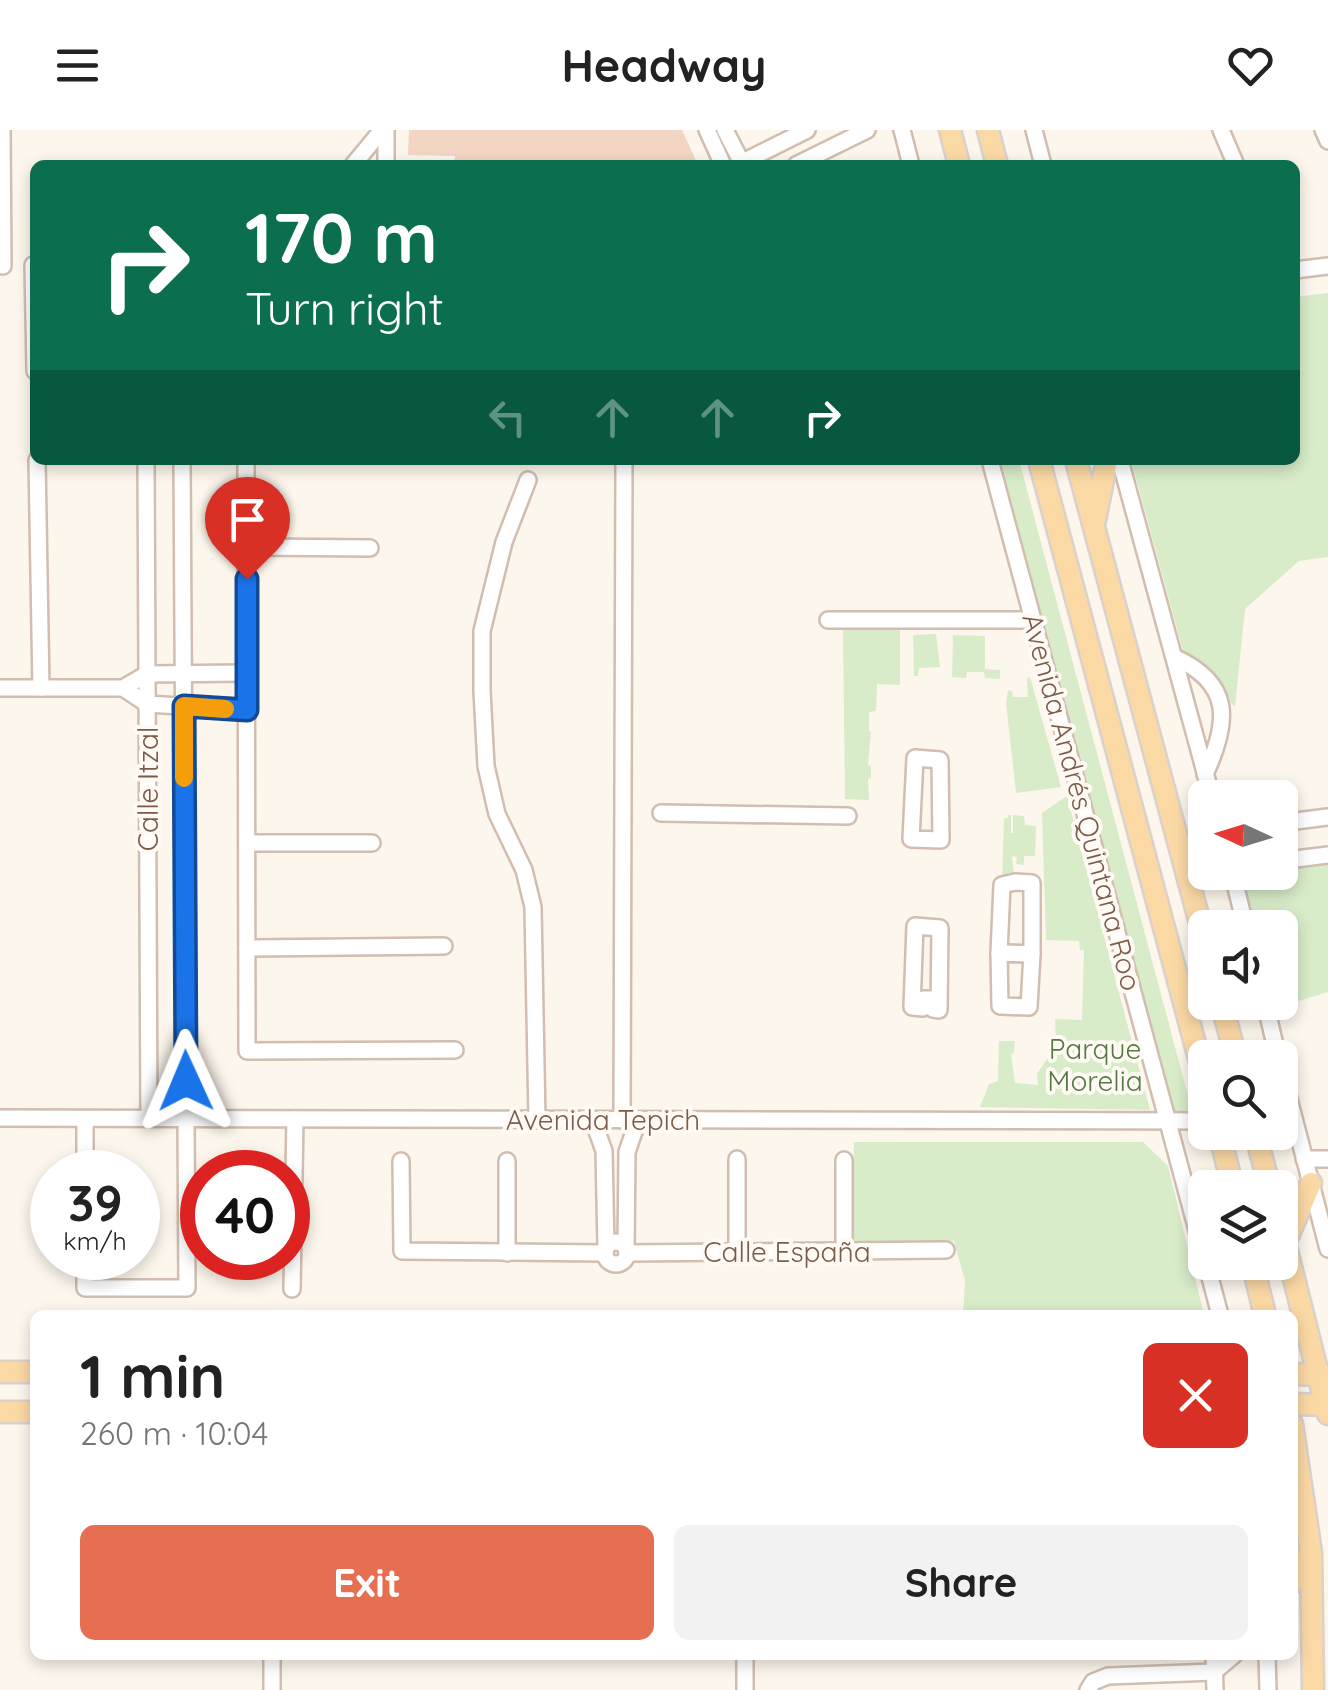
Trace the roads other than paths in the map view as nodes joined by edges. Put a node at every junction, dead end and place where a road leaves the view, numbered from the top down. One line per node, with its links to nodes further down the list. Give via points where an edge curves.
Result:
1 (2, 130): 26 (street)
2 (384, 130): 14 (street); 15 (street)
3 (707, 130): 16 (street)
4 (725, 130): 17 (street)
5 (807, 130): 18 (street)
6 (867, 130): 19 (street)
7 (902, 130): 20 (street)
8 (950, 130): 21 (main road)
9 (988, 130): 22 (main road)
10 (1034, 130): 23 (street)
11 (1221, 130): 24 (street)
12 (1324, 130): 13 (street)
13 (1328, 141)
14 (357, 160)
15 (386, 160)
16 (721, 160)
17 (738, 160)
18 (748, 160)
19 (806, 160)
20 (910, 160)
21 (959, 160)
22 (996, 160)
23 (1042, 160)
24 (1234, 160)
25 (30, 265): 26 (street)
26 (2, 266)
27 (1328, 266): 28 (street)
28 (1300, 269)
29 (37, 465): 50 (street)
30 (146, 465): 47 (street, Calle Itzal)
31 (182, 465): 48 (street, Calle Itzal)
32 (246, 465): 41 (street)
33 (624, 465): 81 (street)
34 (991, 465): 44 (street, Avenida Andrés Quintana Roo)
35 (1040, 465): 72 (main road, Avenida Andrés Quintana Roo)
36 (1077, 465): 40 (main road)
37 (1106, 465): 40 (main road)
38 (1121, 465): 45 (street)
39 (528, 480): 79 (street, via 482,631 482,691 486,766 497,814 533,907)
40 (1094, 527): 66 (main road)
41 (247, 548): 42 (street); 46 (street)
42 (370, 548)
43 (828, 620): 44 (street)
44 (1033, 620): 82 (street, Avenida Andrés Quintana Roo)
45 (1174, 657): 55 (street); 55 (street, via 1212,680 1222,711 1218,748)
46 (247, 673): 48 (street); 54 (street)
47 (147, 674): 48 (street); 51 (street); 52 (street, Calle Itzal)
48 (183, 674): 53 (street, Calle Itzal)
49 (0, 688): 50 (street)
50 (41, 688): 51 (street)
51 (123, 688): 52 (street)
52 (147, 704): 53 (street); 76 (street, Calle Itzal)
53 (184, 706): 54 (street); 77 (street, Calle Itzal)
54 (247, 710): 62 (street)
55 (1206, 774): 56 (street)
56 (1208, 780)
57 (662, 813): 58 (street)
58 (848, 816)
59 (1328, 817): 60 (street)
60 (1298, 820)
61 (911, 839): 61 (street, via 915,758 940,760 941,840)
62 (247, 843): 63 (street); 68 (street)
63 (372, 843)
64 (1328, 855): 65 (street)
65 (1298, 859)
66 (1196, 910)
67 (444, 946): 68 (street)
68 (247, 948): 73 (street, via 246,1051)
69 (999, 953): 70 (street); 70 (street, via 1000,1006 1029,1007); 70 (street, via 1002,886 1015,882 1032,883)
70 (1032, 954)
71 (923, 1008): 71 (street, via 912,1008 916,926 940,928 939,1010 933,999 923,998)
72 (1194, 1040)
73 (455, 1050)
74 (0, 1118): 75 (street, Avenida Tepich)
75 (85, 1118): 76 (street, Avenida Tepich); 85 (street)
76 (149, 1119): 77 (street, Avenida Tepich)
77 (187, 1119): 78 (street, Avenida Tepich); 104 (street, Calle Itzal, via 187,1288 86,1288)
78 (295, 1119): 79 (street, Avenida Tepich); 108 (street)
79 (538, 1120): 80 (street, Avenida Tepich)
80 (593, 1120): 81 (street, Avenida Tepich); 95 (street, via 604,1151)
81 (630, 1120): 82 (street, Avenida Tepich); 96 (street)
82 (1168, 1121): 83 (street, Avenida Tepich); 93 (street, Avenida Andrés Quintana Roo)
83 (1188, 1121)
84 (1298, 1135): 87 (street)
85 (85, 1150)
86 (737, 1159): 103 (street)
87 (1304, 1159): 88 (street); 92 (street)
88 (1328, 1159)
89 (844, 1160): 101 (street)
90 (402, 1161): 102 (street, Calle España, via 402,1251)
91 (507, 1161): 102 (street)
92 (1310, 1184): 94 (main road); 98 (street)
93 (1188, 1197)
94 (1298, 1206)
95 (604, 1230): 96 (street); 99 (street)
96 (627, 1231): 100 (street)
97 (946, 1250): 101 (street, Calle España)
98 (1328, 1250)
99 (606, 1251): 100 (street, Calle España, via 618,1264); 102 (street, Calle España)
100 (626, 1251): 103 (street, Calle España)
101 (844, 1251): 103 (street, Calle España)
102 (507, 1252)
103 (738, 1252)
104 (86, 1280)
105 (1210, 1280): 109 (street, Avenida Andrés Quintana Roo)
106 (1256, 1280): 110 (main road)
107 (1297, 1280): 114 (main road)
108 (292, 1289)
109 (1219, 1310)
110 (1264, 1310)
111 (0, 1372): 112 (main road)
112 (30, 1372)
113 (1298, 1374): 114 (main road)
114 (1324, 1375): 116 (main road)
115 (1298, 1405): 116 (main road)
116 (1327, 1408)
117 (0, 1412): 118 (main road)
118 (30, 1412)
119 (1298, 1465): 120 (main road)
120 (1311, 1553): 121 (main road); 131 (main road)
121 (1298, 1574)
122 (272, 1660): 126 (street)
123 (745, 1660): 127 (street)
124 (1267, 1660): 130 (street)
125 (1214, 1664): 128 (street, via 1108,1676); 129 (street)
126 (272, 1690)
127 (745, 1690)
128 (1088, 1690)
129 (1214, 1690)
130 (1268, 1690)
131 (1312, 1690)

